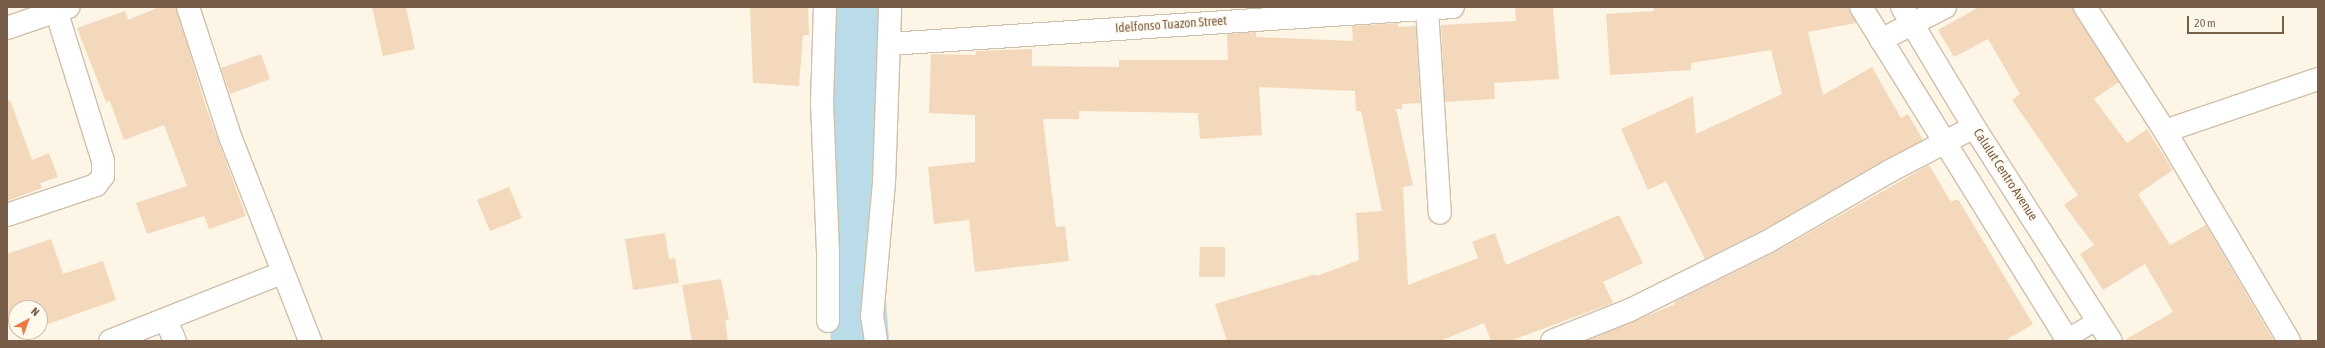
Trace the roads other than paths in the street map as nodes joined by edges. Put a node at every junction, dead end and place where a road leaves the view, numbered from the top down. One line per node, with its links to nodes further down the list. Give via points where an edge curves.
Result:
1 (188, 7): 20 (street, via 231,139)
2 (825, 7): 23 (street, via 822,103)
3 (890, 7): 13 (street)
4 (1453, 7): 9 (street, Idelfonso Tuazon Street)
5 (1861, 7): 12 (street)
6 (1945, 7): 10 (street)
7 (2085, 7): 16 (street)
8 (60, 8): 11 (street); 19 (street, via 103,161 103,176 96,185)
9 (1427, 9): 13 (street, Idelfonso Tuazon Street); 18 (street)
10 (1908, 16): 12 (street); 15 (street, Calulut Centro Avenue)
11 (7, 28)
12 (1881, 40): 17 (street)
13 (889, 44): 28 (street, via 884,183 872,317)
14 (2318, 79): 16 (street)
15 (1974, 127): 17 (street); 22 (street, Calulut Centro Avenue)
16 (2165, 131): 31 (street)
17 (1944, 143): 24 (street); 29 (street, via 1888,172 1767,242 1630,310)
18 (1440, 213)
19 (7, 215)
20 (282, 272): 21 (street); 27 (street)
21 (166, 320): 25 (street); 26 (street)
22 (2098, 320): 24 (lane); 30 (street, Calulut Centro Avenue)
23 (828, 321)
24 (2066, 340)
25 (110, 341)
26 (175, 341)
27 (310, 341)
28 (876, 341)
29 (1552, 341)
30 (2111, 341)
31 (2289, 341)

